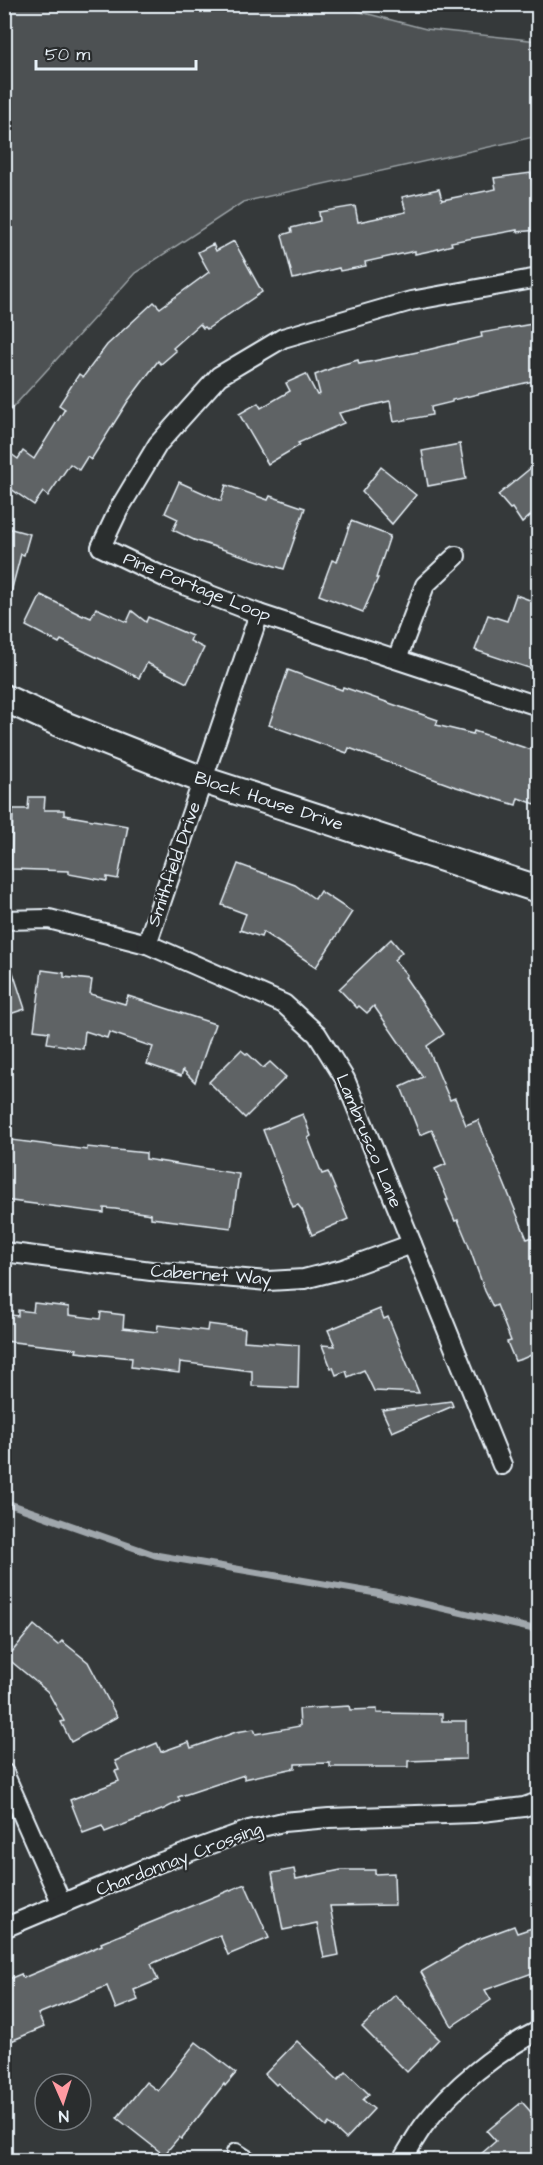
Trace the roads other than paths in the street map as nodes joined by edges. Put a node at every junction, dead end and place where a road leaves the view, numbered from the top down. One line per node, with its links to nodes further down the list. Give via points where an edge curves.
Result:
1 (538, 278): 3 (street, Pine Portage Loop, via 411,302 283,338 219,376 158,444 118,508 101,547 166,578)
2 (456, 556): 4 (street, via 425,585)
3 (259, 614): 4 (street, Pine Portage Loop); 7 (street, Smithfield Drive)
4 (397, 659): 6 (street, Pine Portage Loop)
5 (4, 698): 7 (street, Block House Drive)
6 (538, 706)
7 (203, 780): 8 (street, Block House Drive); 10 (street, Smithfield Drive)
8 (538, 889)
9 (4, 920): 10 (street, Lambrusco Lane, via 49,919)
10 (147, 944): 11 (street, Lambrusco Lane, via 284,1004 317,1034 345,1079)
11 (412, 1244): 12 (street, Cabernet Way, via 343,1269 304,1279 268,1281); 13 (street, Lambrusco Lane)
12 (4, 1252)
13 (502, 1465)
14 (4, 1773): 16 (street)
15 (538, 1802): 16 (street, Chardonnay Crossing, via 474,1813 283,1822 249,1830 156,1864)
16 (62, 1904): 17 (street, Chardonnay Crossing)
17 (4, 1928)
18 (538, 2031): 19 (street, via 494,2058 449,2097 424,2125)
19 (402, 2160)

